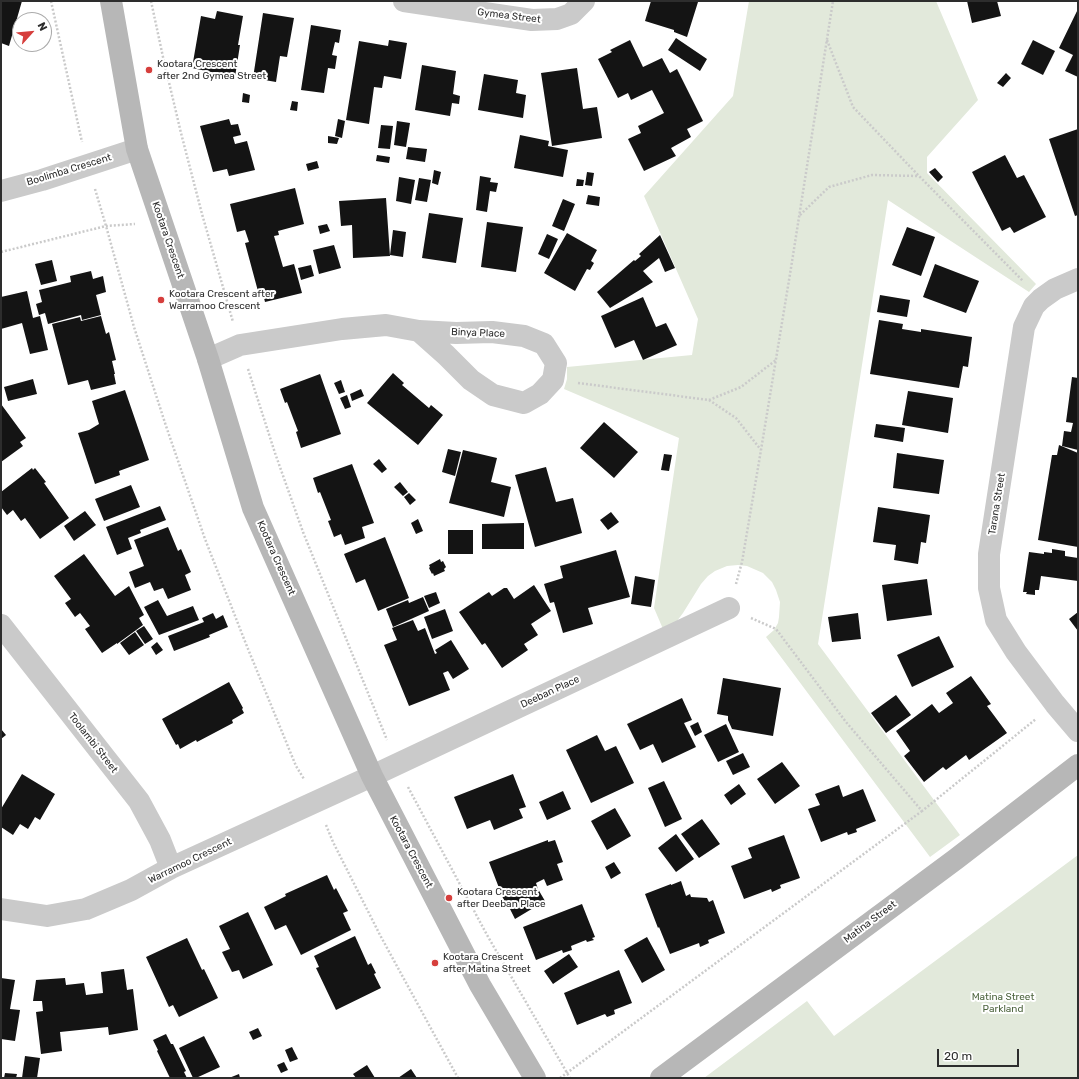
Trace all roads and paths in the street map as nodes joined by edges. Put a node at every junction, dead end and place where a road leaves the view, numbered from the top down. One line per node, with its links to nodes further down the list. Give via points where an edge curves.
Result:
1 (51, 1): 9 (path)
2 (111, 1): 8 (street, Kootara Crescent)
3 (151, 1): 19 (path, via 183,140)
4 (404, 1): 5 (street, Gymea Street, via 532,20 557,19 571,14)
5 (584, 1)
6 (833, 1): 7 (path)
7 (827, 40): 10 (path, via 853,107); 12 (path)
8 (138, 149): 9 (street, Boolimba Crescent); 13 (street, Kootara Crescent)
9 (87, 165): 11 (street, Boolimba Crescent); 14 (path)
10 (918, 176): 12 (path, via 872,176 829,187); 17 (path)
11 (1, 191)
12 (799, 215): 21 (path)
13 (162, 222): 14 (path); 20 (street, Kootara Crescent)
14 (106, 226): 15 (path); 32 (path, via 139,342 205,539 296,766)
15 (1, 252)
16 (1078, 279): 17 (street, Tarana Street, via 1055,289)
17 (1041, 299): 27 (street, Tarana Street, via 1034,306 1024,327 989,554 989,588 996,620 1016,652)
18 (419, 331): 19 (street, Binya Place, via 386,325 342,329); 22 (street, Binya Place, via 492,332 524,336 544,344 556,363); 22 (street, via 471,380 494,395 524,402 540,394)
19 (240, 345): 20 (street, Binya Place); 29 (path, via 303,532)
20 (208, 359): 31 (street, Kootara Crescent, via 254,508)
21 (776, 360): 23 (path, via 741,386); 24 (path)
22 (553, 380): 23 (path)
23 (709, 400): 24 (path, via 736,418)
24 (761, 450): 25 (path, via 742,562)
25 (729, 608): 29 (street, Deeban Place); 33 (path, via 776,629 846,722)
26 (1, 626): 34 (street, Toolambi Street, via 139,801 160,840)
27 (1055, 704): 28 (street, Tarana Street); 33 (path)
28 (1078, 730)
29 (397, 765): 31 (street, Deeban Place); 36 (path, via 487,935)
30 (1078, 765): 41 (street, Matina Street)
31 (372, 776): 32 (street, Warramoo Crescent); 38 (street, Kootara Crescent, via 480,984)
32 (316, 802): 34 (street, Warramoo Crescent); 37 (path, via 332,842)
33 (922, 811): 36 (path)
34 (170, 868): 35 (street, Warramoo Crescent, via 131,890 86,909 47,916)
35 (1, 909)
36 (567, 1073): 39 (path); 40 (path)
37 (458, 1078)
38 (535, 1078)
39 (560, 1078)
40 (570, 1078)
41 (661, 1078)

